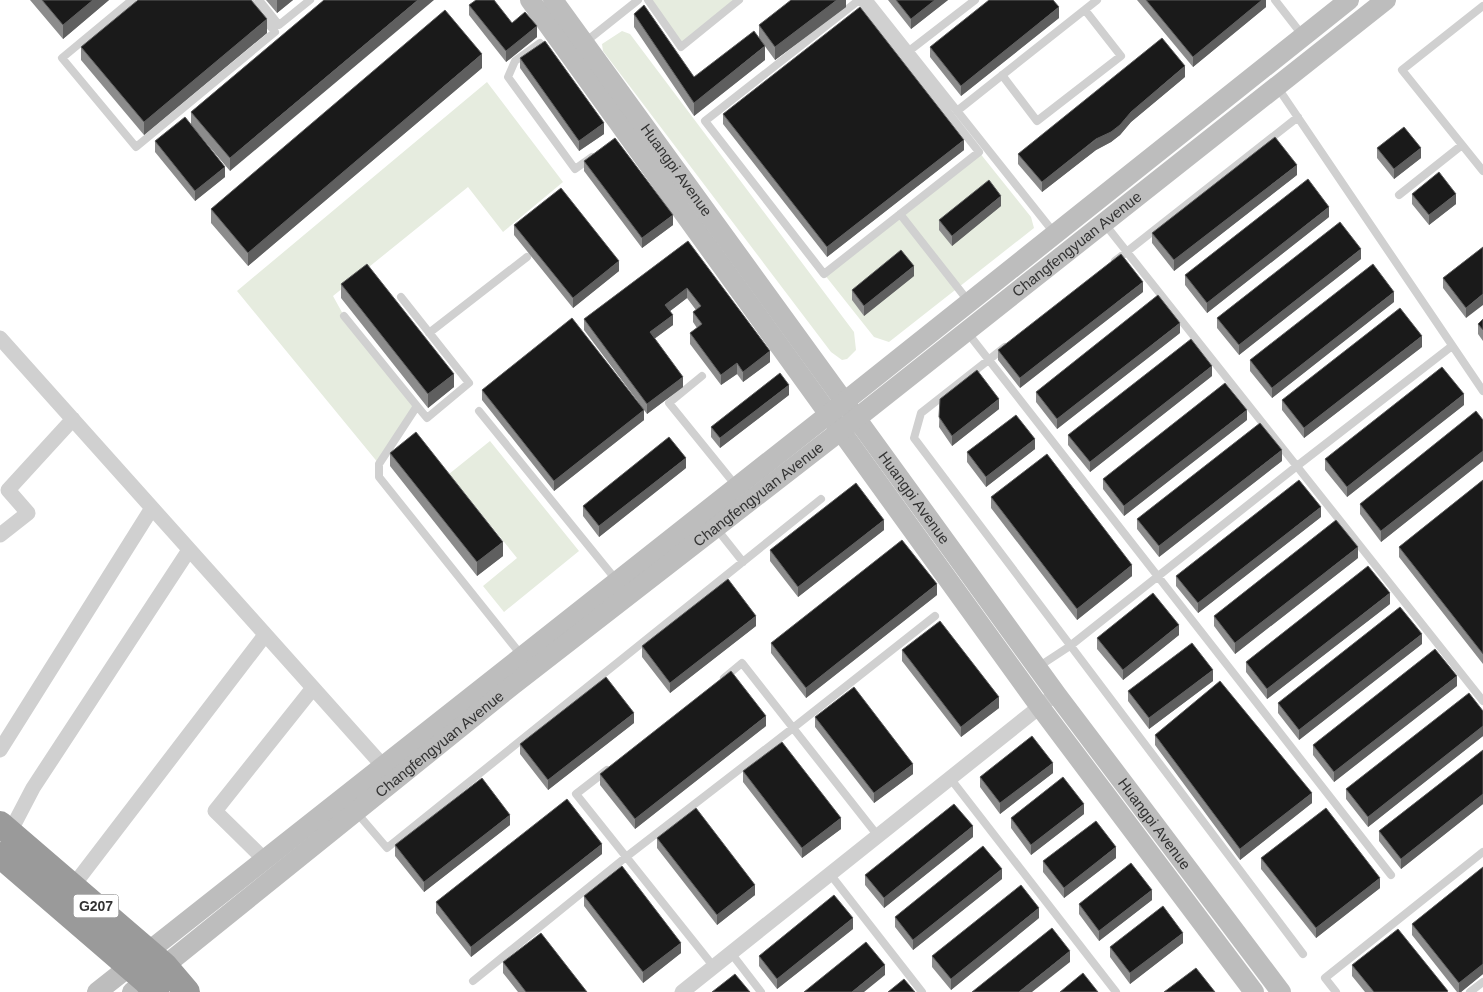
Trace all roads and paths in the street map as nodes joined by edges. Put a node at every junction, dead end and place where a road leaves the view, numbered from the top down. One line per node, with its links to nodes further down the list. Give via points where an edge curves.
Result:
1 (132, 0): 2 (lane, via 62,58 136,147 275,32)
2 (249, 0)
3 (259, 0): 4 (lane, via 279,25)
4 (310, 0)
5 (530, 0): 51 (main road, Huangpi Avenue, via 622,135)
6 (553, 0): 21 (main road, Huangpi Avenue)
7 (638, 0): 21 (lane)
8 (648, 0): 9 (lane, via 682,47)
9 (740, 0)
10 (860, 0): 31 (lane, via 979,152); 31 (lane, via 704,121 824,274)
11 (869, 0): 22 (lane)
12 (975, 0): 22 (lane)
13 (1097, 0): 18 (lane)
14 (1275, 0): 19 (lane)
15 (1349, 0): 19 (main road, Changfengyuan Avenue)
16 (1386, 0): 24 (main road, Changfengyuan Avenue)
17 (1483, 6): 27 (lane, via 1402,70)
18 (1085, 10): 23 (lane); 23 (lane, via 1121,56 1037,121)
19 (1303, 36): 33 (main road, Changfengyuan Avenue)
20 (540, 43): 28 (lane, via 515,61 508,77 575,169)
21 (584, 43): 48 (main road, Huangpi Avenue)
22 (909, 51): 25 (lane)
23 (1002, 75): 25 (lane)
24 (1277, 86): 26 (lane); 32 (main road, Changfengyuan Avenue)
25 (957, 111): 33 (lane)
26 (1298, 117): 34 (lane); 44 (lane)
27 (1462, 145): 29 (lane); 30 (lane)
28 (597, 153)
29 (1483, 171)
30 (1399, 195)
31 (900, 214): 38 (lane)
32 (1104, 223): 34 (lane); 40 (main road, Changfengyuan Avenue)
33 (1055, 234): 38 (main road, Changfengyuan Avenue)
34 (1127, 251): 36 (lane); 55 (lane)
35 (527, 257): 41 (lane)
36 (1111, 263)
37 (401, 297): 41 (lane)
38 (969, 302): 48 (main road, Changfengyuan Avenue)
39 (344, 316): 49 (lane)
40 (967, 332): 45 (lane); 52 (main road, Changfengyuan Avenue)
41 (429, 333): 49 (lane, via 469,383 426,418)
42 (0, 338): 53 (street)
43 (1011, 342): 45 (lane)
44 (1452, 346): 47 (lane); 55 (lane)
45 (988, 360): 63 (lane); 67 (lane, via 921,413 914,438)
46 (702, 376): 56 (lane, via 669,403)
47 (1483, 391)
48 (845, 401): 51 (main road, Changfengyuan Avenue); 52 (main road, Huangpi Avenue)
49 (417, 406): 68 (lane, via 379,464 379,477)
50 (479, 411): 64 (lane)
51 (829, 414): 54 (main road, Huangpi Avenue); 56 (main road, Changfengyuan Avenue)
52 (857, 418): 54 (main road, Changfengyuan Avenue); 69 (main road, Huangpi Avenue)
53 (73, 419): 58 (street); 60 (street, via 8,490 28,513)
54 (841, 430): 59 (main road, Changfengyuan Avenue); 74 (main road, Huangpi Avenue)
55 (1297, 466): 63 (lane); 73 (lane)
56 (737, 487): 64 (main road, Changfengyuan Avenue)
57 (820, 500): 62 (lane)
58 (152, 508): 61 (street); 76 (street)
59 (716, 528): 62 (lane); 80 (main road, Changfengyuan Avenue)
60 (0, 534)
61 (189, 550): 66 (street); 82 (street)
62 (742, 562): 80 (lane, via 386,848)
63 (1157, 576): 67 (lane); 87 (lane)
64 (618, 581): 68 (main road, Changfengyuan Avenue)
65 (934, 616): 75 (lane)
66 (265, 634): 71 (street); 88 (street)
67 (1070, 646): 69 (lane); 90 (lane)
68 (522, 656): 78 (main road, Changfengyuan Avenue)
69 (1038, 667): 72 (main road, Huangpi Avenue)
70 (720, 681): 75 (lane, via 742,663)
71 (313, 688): 78 (street); 85 (street, via 215,811)
72 (1057, 695): 74 (street); 102 (main road, Huangpi Avenue)
73 (1483, 701)
74 (1040, 707): 79 (street); 95 (main road, Huangpi Avenue)
75 (793, 728): 81 (lane); 84 (lane)
76 (0, 750)
77 (614, 764): 84 (lane, via 576,794)
78 (383, 766): 85 (main road, Changfengyuan Avenue)
79 (950, 778): 81 (street); 101 (lane)
80 (356, 811): 92 (main road, Changfengyuan Avenue)
81 (878, 836): 86 (street)
82 (3, 837): 88 (highway, G207); 92 (highway, G207)
83 (1483, 852): 103 (lane, via 1325,978)
84 (626, 857): 91 (lane); 93 (lane)
85 (265, 860): 92 (main road, Changfengyuan Avenue)
86 (830, 874): 89 (street); 100 (lane)
87 (1391, 875)
88 (72, 886): 92 (highway, G207)
89 (731, 953): 91 (street); 99 (lane)
90 (1303, 954)
91 (714, 967): 98 (street)
92 (146, 975): 96 (main road, Changfengyuan Avenue); 97 (highway, G207)
93 (473, 981)
94 (1483, 982): 104 (lane)
95 (1251, 990)
96 (97, 992)
97 (187, 992)
98 (682, 992)
99 (761, 992)
100 (922, 992)
101 (1116, 992)
102 (1281, 992)
103 (1336, 992)
104 (1470, 992)

